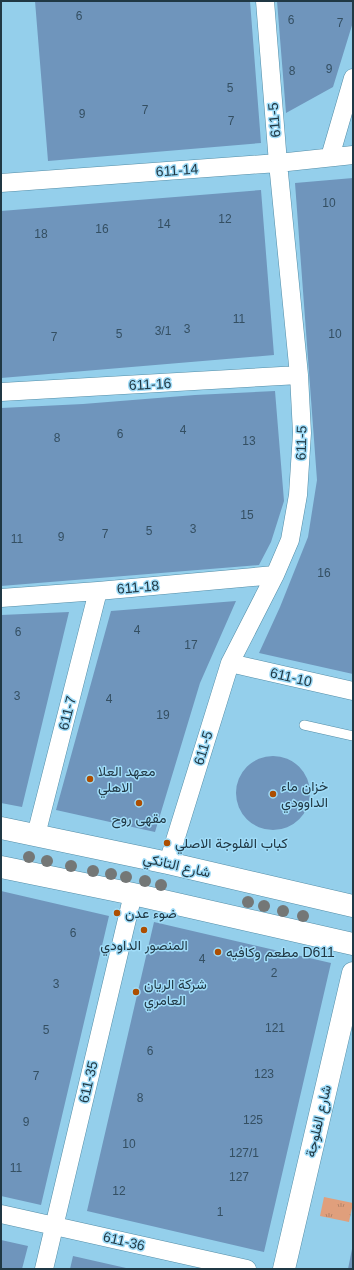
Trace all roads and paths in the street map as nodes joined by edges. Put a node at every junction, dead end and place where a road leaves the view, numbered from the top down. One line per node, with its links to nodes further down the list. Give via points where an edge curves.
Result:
1 (265, 1): 5 (street, 611-5)
2 (353, 78): 4 (street)
3 (353, 155): 4 (street, 611-14)
4 (330, 157): 5 (street, 611-14)
5 (278, 162): 6 (street, 611-14); 7 (street, 611-5)
6 (1, 183)
7 (299, 375): 8 (street, 611-16); 9 (street, 611-5, via 302,433 298,495 290,540)
8 (1, 392)
9 (275, 575): 10 (street, 611-18); 12 (street, 611-5)
10 (98, 591): 11 (street, 611-18); 17 (street, 611-7)
11 (1, 598)
12 (230, 663): 13 (street, 611-10); 18 (street, 611-5)
13 (353, 692)
14 (304, 725): 15 (lane)
15 (353, 736)
16 (1, 828): 17 (street, شارع التانكي)
17 (36, 836): 18 (street, شارع التانكي)
18 (168, 863): 21 (street, شارع التانكي)
19 (1, 868): 20 (street)
20 (133, 894): 22 (street); 25 (street, 611-35)
21 (353, 906)
22 (353, 944)
23 (353, 973): 28 (street, شارع الفلوجة)
24 (1, 1214): 25 (street, 611-36)
25 (54, 1226): 26 (street, 611-35); 27 (street, 611-36)
26 (44, 1269)
27 (247, 1269)
28 (284, 1269)

